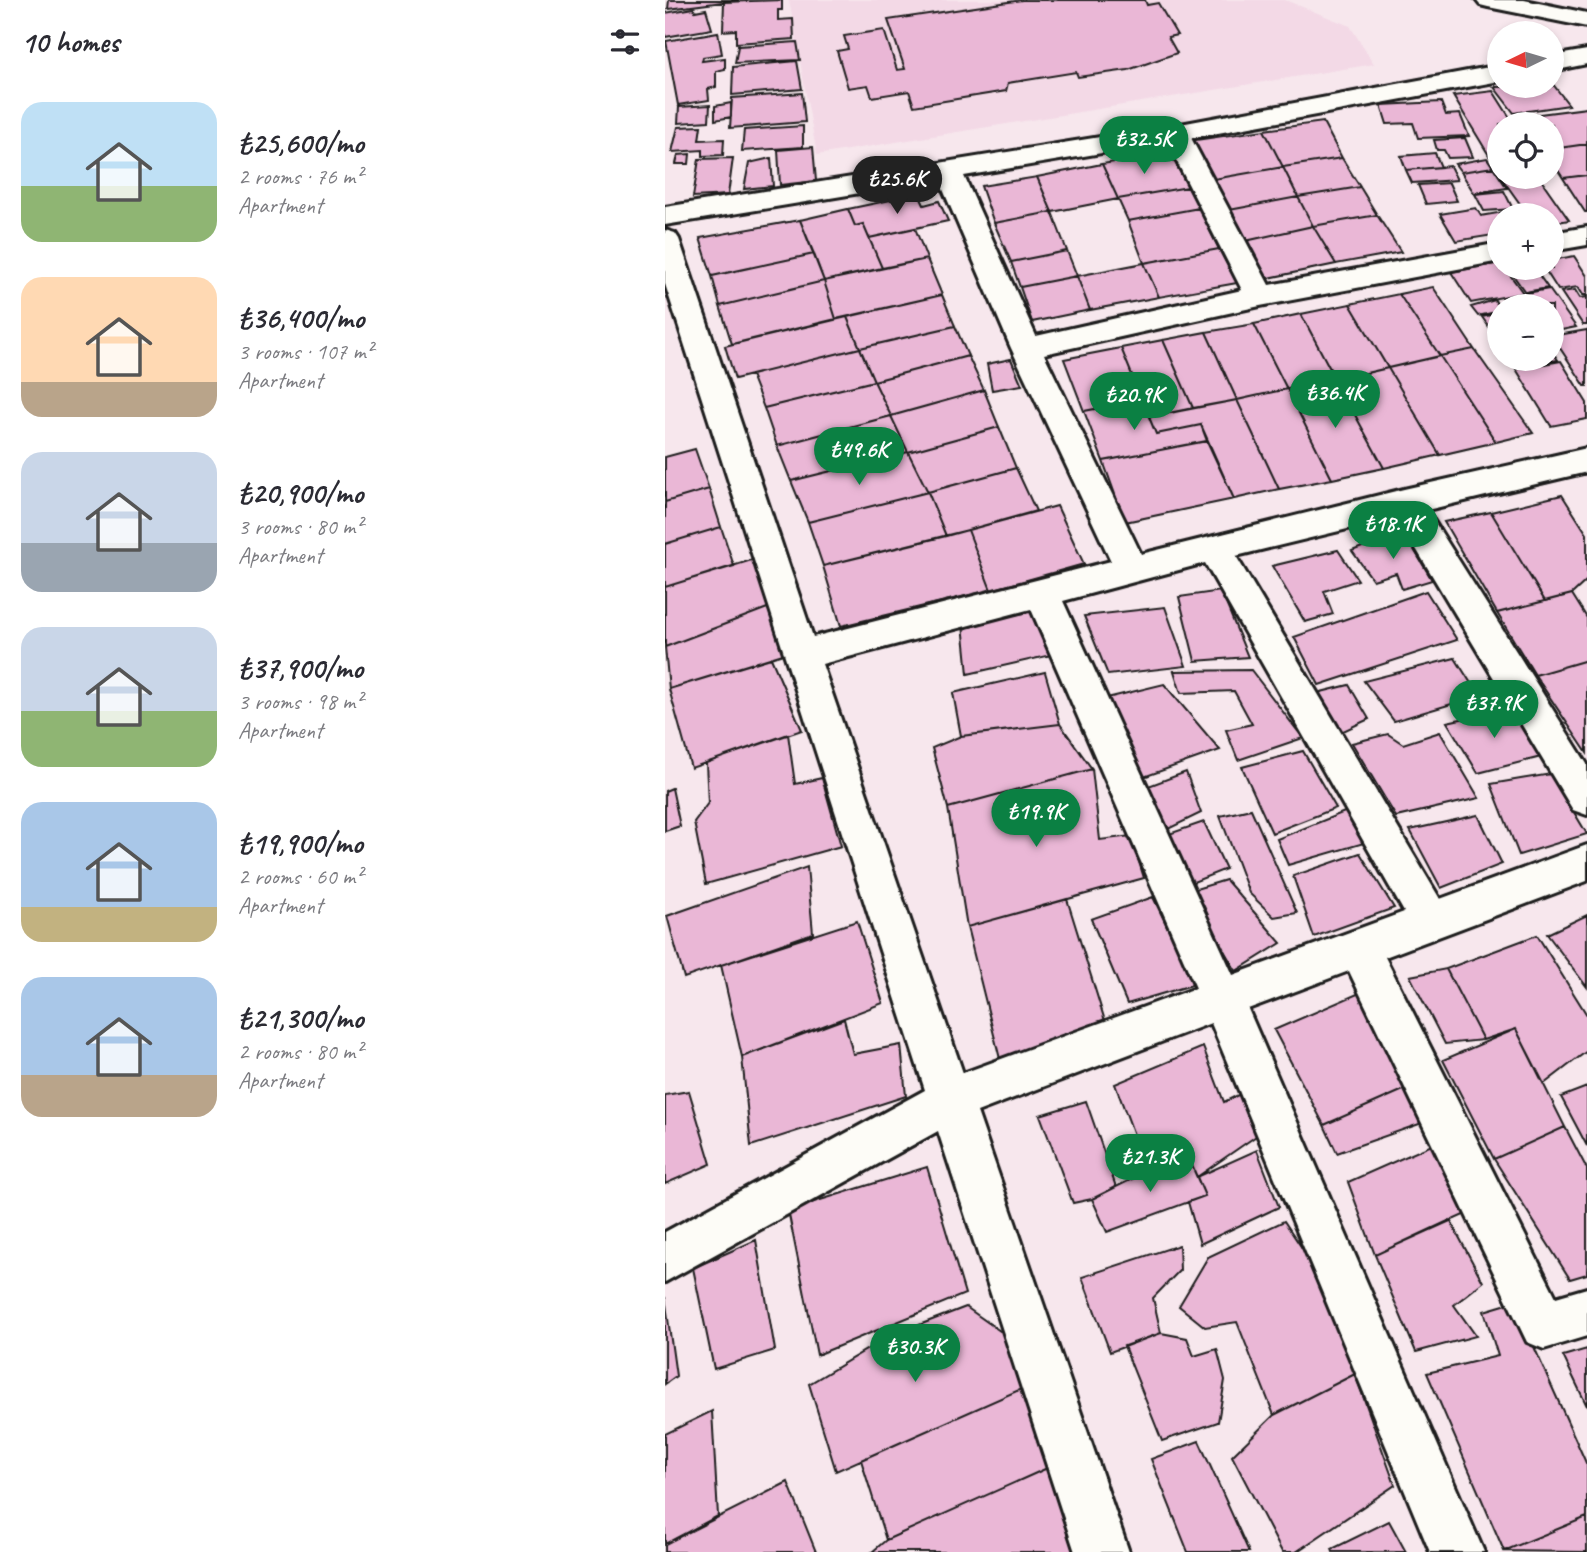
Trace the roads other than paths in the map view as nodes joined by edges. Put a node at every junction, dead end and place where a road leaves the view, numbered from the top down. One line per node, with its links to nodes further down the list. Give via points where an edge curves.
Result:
1 (1488, 0): 2 (street)
2 (1552, 6): 3 (street)
3 (1587, 20)
4 (1487, 75): 5 (street)
5 (1175, 133): 6 (street); 12 (street)
6 (949, 172): 7 (street); 13 (street)
7 (665, 216)
8 (1587, 236): 10 (street)
9 (665, 239): 19 (street)
10 (1564, 240)
11 (1487, 254): 12 (street)
12 (1260, 296): 13 (street)
13 (1026, 348): 17 (street)
14 (1587, 460): 15 (street)
15 (1404, 501): 16 (street); 20 (street)
16 (1214, 548): 17 (street); 22 (street)
17 (1132, 570): 18 (street)
18 (1042, 593): 19 (street); 24 (street)
19 (801, 654): 25 (street)
20 (1587, 798)
21 (1587, 863): 22 (street)
22 (1430, 921): 23 (street)
23 (1359, 948): 24 (street); 27 (street, via 1544,1325)
24 (1222, 999): 25 (street); 29 (street)
25 (952, 1099): 26 (street); 28 (street)
26 (665, 1258)
27 (1587, 1312)
28 (1103, 1552)
29 (1457, 1552)

